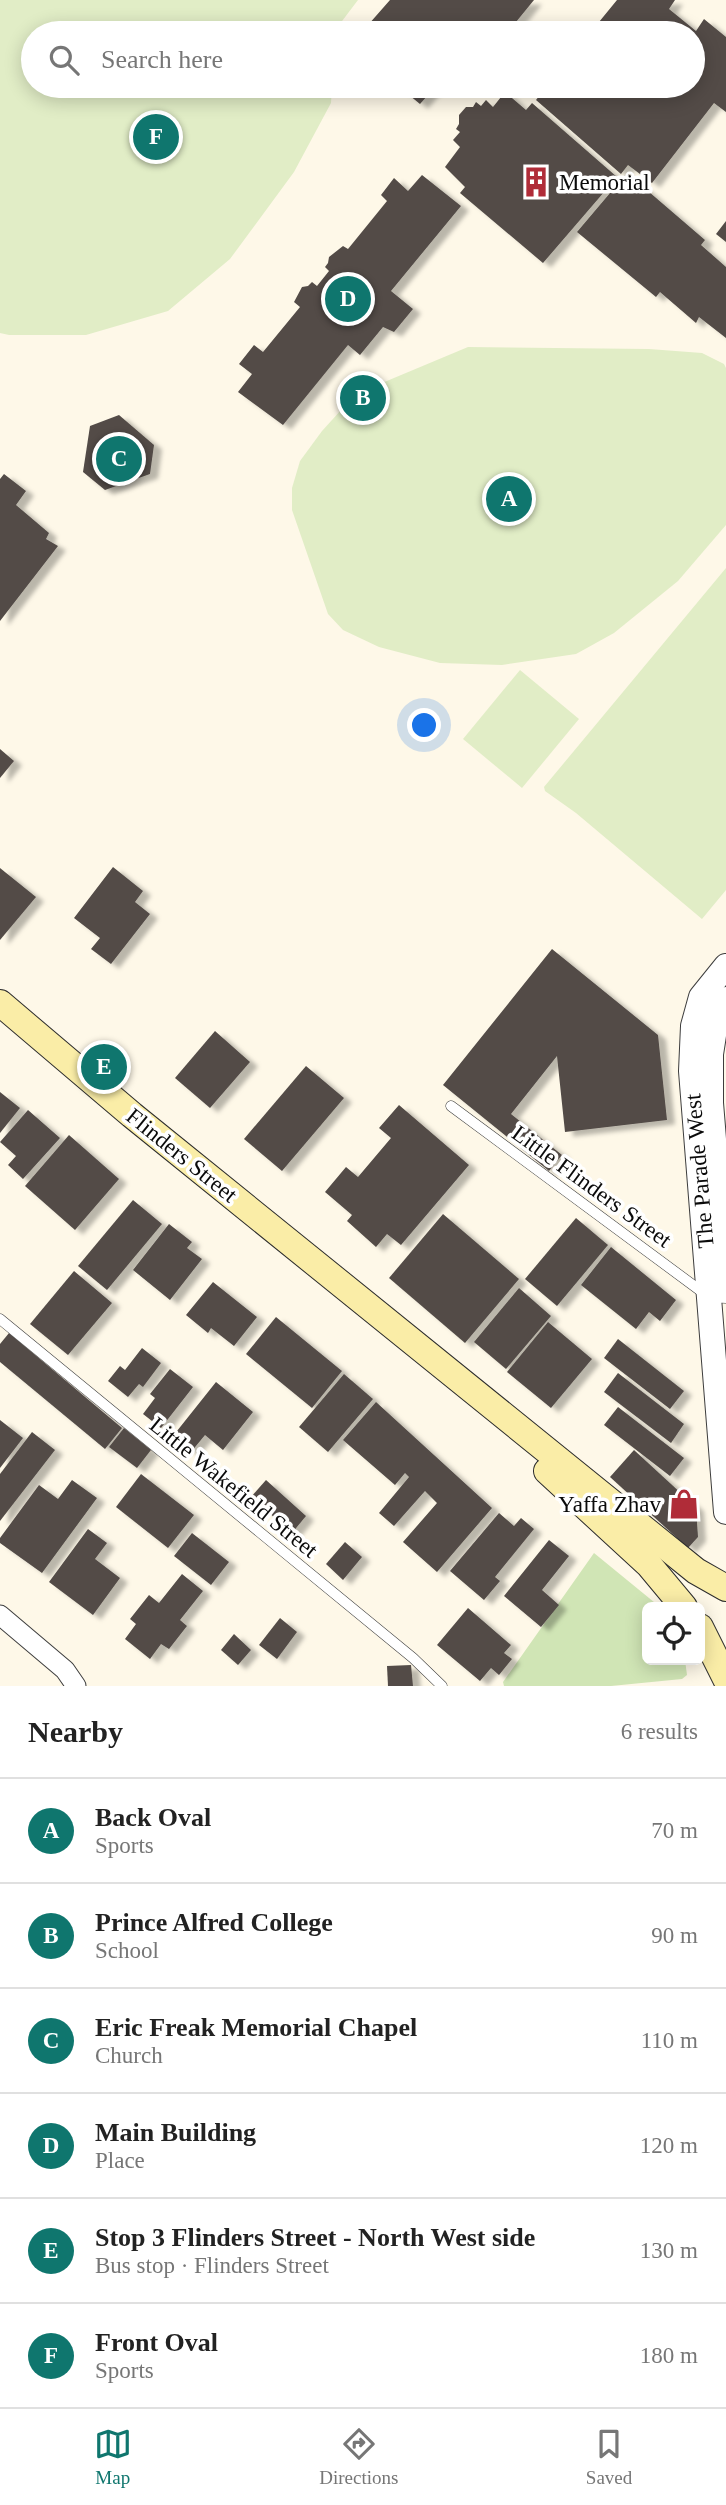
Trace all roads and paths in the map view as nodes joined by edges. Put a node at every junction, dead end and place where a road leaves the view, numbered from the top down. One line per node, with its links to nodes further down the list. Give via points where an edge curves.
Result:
1 (726, 966): 5 (street, The Parade West, via 701,997 693,1026 691,1071)
2 (726, 999): 5 (street, The Parade West, via 718,1010 711,1054)
3 (0, 1003): 6 (main road, Flinders Street)
4 (451, 1106): 5 (lane, Little Flinders Street)
5 (720, 1293): 8 (street, The Parade West)
6 (366, 1304): 9 (main road, Flinders Street, via 696,1571); 10 (main road, Flinders Street, via 649,1566)
7 (0, 1319): 16 (lane, Little Wakefield Street)
8 (726, 1512)
9 (726, 1588)
10 (680, 1602)
11 (0, 1615): 15 (street, via 65,1670)
12 (705, 1636): 14 (main road)
13 (705, 1665): 17 (main road)
14 (726, 1679)
15 (76, 1686)
16 (442, 1686)
17 (707, 1686)

